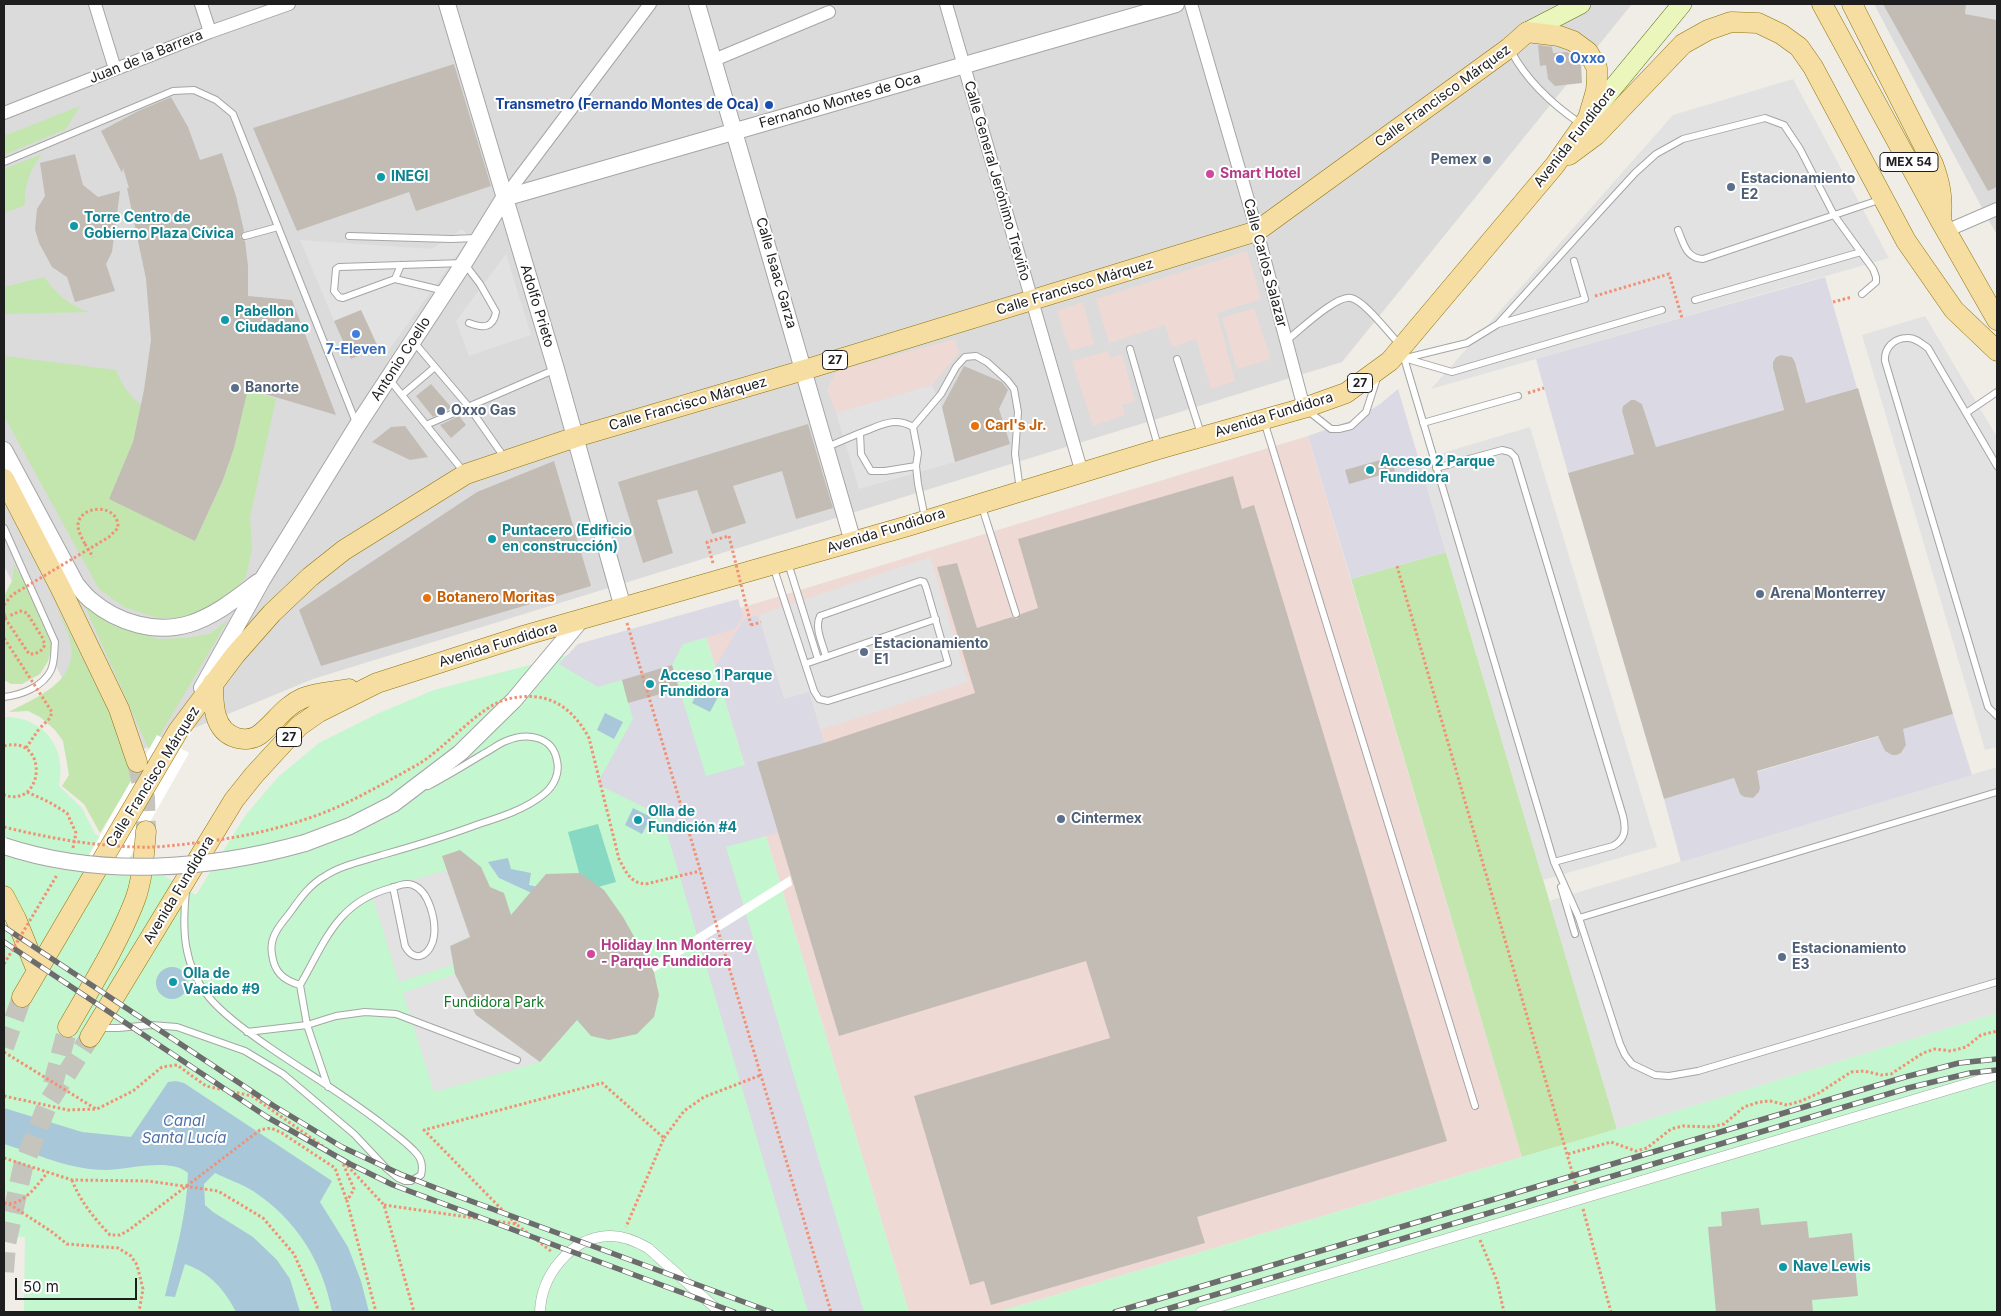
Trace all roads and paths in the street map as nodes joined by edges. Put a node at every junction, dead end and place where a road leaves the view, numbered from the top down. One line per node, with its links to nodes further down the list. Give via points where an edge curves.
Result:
1 (95, 4): 20 (street)
2 (201, 4): 15 (street)
3 (288, 4): 15 (street, Juan de la Barrera)
4 (447, 4): 26 (street, Adolfo Prieto)
5 (650, 4): 26 (street, Antonio Coello)
6 (697, 4): 18 (street, Calle Isaac Garza)
7 (946, 4): 19 (street, Calle General Jerónimo Treviño)
8 (1176, 4): 19 (street, Fernando Montes de Oca)
9 (1191, 4): 33 (street, Calle Carlos Salazar)
10 (1581, 4): 16 (main road, 27)
11 (1682, 4): 22 (main road, Avenida Fundidora / 27)
12 (1822, 4): 30 (main road, MEX 54)
13 (1852, 4): 30 (main road, via 1933,164 1943,200)
14 (829, 12): 18 (street)
15 (210, 32): 20 (street, Juan de la Barrera)
16 (1527, 32): 17 (main road, Calle Francisco Márquez / 27); 22 (main road, via 1573,41 1594,61 1596,91)
17 (1509, 48): 22 (lane, via 1521,69 1560,110); 33 (main road, Calle Francisco Márquez / 27)
18 (714, 60): 23 (street, Calle Isaac Garza)
19 (964, 65): 23 (street, Fernando Montes de Oca); 45 (street, Calle General Jerónimo Treviño)
20 (115, 69): 21 (street, Juan de la Barrera)
21 (4, 113)
22 (1586, 122): 25 (main road, Avenida Fundidora / 27)
23 (735, 132): 26 (street, Fernando Montes de Oca); 61 (street, Calle Isaac Garza)
24 (4, 162): 31 (lane, via 173,91 194,90 216,100 233,114)
25 (1555, 165): 27 (main road, via 1596,136 1683,44 1708,30 1732,22 1758,23 1799,47 1813,67); 58 (main road, Avenida Fundidora / 27)
26 (504, 198): 36 (street, Antonio Coello); 60 (street, Adolfo Prieto)
27 (1883, 198): 29 (lane); 56 (main road, via 1906,241 1949,302)
28 (1997, 209): 30 (street)
29 (1834, 216): 32 (lane, via 1703,259 1689,255); 37 (lane); 52 (lane, via 1800,149 1784,126 1775,121 1765,118 1683,139 1656,154 1635,172)
30 (1943, 225): 50 (main road, MEX 54)
31 (278, 227): 34 (lane); 73 (lane)
32 (1678, 230)
33 (1257, 231): 45 (main road, Calle Francisco Márquez / 27); 53 (street, Calle Carlos Salazar)
34 (245, 236)
35 (349, 236): 36 (lane)
36 (479, 238): 39 (street, Antonio Coello)
37 (1861, 252): 43 (lane, via 1876,278 1873,286); 46 (lane)
38 (1574, 261): 44 (lane)
39 (464, 263): 40 (lane); 42 (street, Antonio Coello); 51 (lane, via 496,312 493,322 486,327)
40 (401, 265): 41 (lane); 41 (lane, via 338,267 334,291 343,298)
41 (395, 279): 42 (lane)
42 (446, 292): 54 (street, Antonio Coello)
43 (1862, 294): 47 (path)
44 (1585, 299): 49 (path, via 1669,274); 52 (lane)
45 (1031, 300): 61 (main road, Calle Francisco Márquez / 27); 85 (street, Calle General Jerónimo Treviño)
46 (1695, 300)
47 (1833, 302)
48 (1662, 310): 58 (lane, via 1452,372)
49 (1682, 318)
50 (1997, 320)
51 (469, 323)
52 (1498, 324): 58 (lane, via 1467,343)
53 (1287, 340): 58 (lane, via 1340,300 1350,298 1361,303); 68 (street, Calle Carlos Salazar)
54 (413, 341): 59 (lane); 62 (street, Antonio Coello)
55 (1130, 349): 79 (lane)
56 (1997, 351)
57 (1177, 359): 77 (lane)
58 (1394, 359): 68 (main road, Avenida Fundidora / 27, via 1346,393); 68 (lane, via 1366,412 1351,426 1331,429); 71 (lane)
59 (436, 367): 65 (lane); 67 (lane)
60 (556, 369): 67 (lane); 76 (street, Adolfo Prieto)
61 (804, 370): 76 (main road, Calle Francisco Márquez / 27); 78 (street, Calle Isaac Garza)
62 (389, 379): 65 (lane); 73 (street, Antonio Coello)
63 (1544, 388): 66 (path)
64 (1997, 392): 69 (lane)
65 (402, 395): 72 (lane)
66 (1518, 396): 71 (lane)
67 (469, 407): 72 (lane); 81 (lane)
68 (1304, 408): 70 (main road, Avenida Fundidora / 27)
69 (1966, 413): 83 (lane); 113 (lane, via 1928,348 1908,337 1888,347 1885,361 1988,707)
70 (1264, 420): 77 (main road, Avenida Fundidora / 27); 150 (lane)
71 (1423, 424): 84 (lane)
72 (426, 425): 86 (lane)
73 (357, 426): 96 (street, Antonio Coello)
74 (913, 427): 75 (lane, via 903,422 891,422); 82 (lane, via 918,453); 88 (lane, via 941,394 965,357 976,356 987,362 1014,389 1018,412 1015,454)
75 (860, 433): 78 (lane); 82 (lane, via 861,454 871,471)
76 (576, 437): 81 (main road, Calle Francisco Márquez / 27); 99 (street, Adolfo Prieto)
77 (1202, 437): 79 (main road, Avenida Fundidora / 27)
78 (826, 447): 92 (street, Calle Isaac Garza)
79 (1159, 449): 85 (main road, Avenida Fundidora / 27)
80 (4, 450): 96 (street, via 76,584 92,602 113,614 140,626 170,628 190,624 220,610)
81 (506, 460): 86 (main road, Calle Francisco Márquez / 27)
82 (916, 466): 90 (lane)
83 (1997, 466)
84 (1436, 468): 126 (lane); 126 (lane, via 1502,450 1514,457 1621,806 1626,828 1619,842)
85 (1082, 473): 88 (main road, Avenida Fundidora / 27)
86 (466, 474): 110 (main road, Calle Francisco Márquez / 27, via 344,550 310,577 272,613)
87 (4, 479): 117 (main road, via 114,700)
88 (1020, 491): 89 (main road, Avenida Fundidora / 27)
89 (981, 503): 90 (main road, Avenida Fundidora / 27); 101 (lane)
90 (925, 520): 92 (main road, Avenida Fundidora / 27)
91 (4, 528): 112 (lane, via 55,642 50,671 38,685 19,696)
92 (853, 542): 94 (main road, Avenida Fundidora / 27)
93 (93, 557): 98 (path, bridge, via 85,544 79,531 78,523 81,517 96,509 104,509 114,514 118,523 118,528 109,537 12,595)
94 (780, 563): 97 (main road, Avenida Fundidora / 27); 108 (lane); 109 (lane)
95 (1397, 566): 153 (path)
96 (262, 580): 114 (street, Antonio Coello)
97 (718, 581): 99 (main road, Avenida Fundidora / 27); 105 (path, bridge, via 707,542 729,536 751,625)
98 (4, 604)
99 (623, 608): 104 (main road, Avenida Fundidora / 27); 127 (path)
100 (4, 613): 102 (path, bridge, via 5,618 29,654 42,651 45,644 27,613 20,611 9,616)
101 (1016, 614)
102 (4, 617)
103 (936, 619): 107 (lane); 107 (lane, via 924,582 825,613 817,622); 109 (lane, via 948,663 828,701 819,699 814,691)
104 (580, 621): 111 (main road, Avenida Fundidora / 27); 121 (street, via 514,700 467,746)
105 (760, 622)
106 (4, 638): 116 (path, bridge, via 52,712)
107 (826, 657): 108 (lane)
108 (818, 659): 109 (lane)
109 (805, 664)
110 (213, 683): 111 (main road, via 213,706 218,722 228,735 244,740 258,736 285,709 304,698); 114 (main road, Calle Francisco Márquez / 27)
111 (377, 683): 129 (main road, Avenida Fundidora / 27, via 319,712 300,726 234,800)
112 (4, 697)
113 (1997, 716)
114 (178, 731): 135 (main road, Calle Francisco Márquez / 27)
115 (4, 746): 116 (path)
116 (26, 748): 118 (path, via 37,765 37,775)
117 (137, 762)
118 (26, 792): 120 (path, via 17,796); 125 (path, via 67,813 76,833)
119 (1997, 792): 132 (lane)
120 (4, 794)
121 (393, 804): 124 (street, bridge, via 350,826 305,843 268,853 200,864 128,867 65,861); 137 (lane, via 506,741 533,736 546,741 555,751 558,774 552,787 510,814 346,866 310,886 280,924 271,949 276,970 282,978)
122 (4, 827): 127 (path, bridge, via 86,844 139,848 223,840 264,832 324,813 370,791 421,762 488,708 505,699 539,697 570,710 589,738 619,859 627,875 638,884 646,884)
123 (146, 831): 140 (main road, via 136,898 109,955)
124 (4, 846)
125 (72, 850)
126 (1554, 862): 132 (lane); 133 (lane)
127 (700, 871): 146 (path)
128 (59, 872): 134 (path, bridge)
129 (187, 879): 142 (main road, Avenida Fundidora / 27); 143 (lane, via 182,922 190,964 208,997)
130 (393, 887): 130 (lane, via 414,886 428,900 434,936 423,955 410,954 405,946); 137 (lane, via 365,898 340,917)
131 (4, 896): 135 (main road)
132 (1579, 918): 136 (lane, via 1620,1044 1632,1064 1655,1075 1698,1071)
133 (1575, 934)
134 (4, 964)
135 (37, 971): 138 (main road, Calle Francisco Márquez / 27)
136 (1997, 982)
137 (300, 985): 139 (lane)
138 (22, 997)
139 (308, 1025): 143 (lane); 145 (lane, via 336,1016 365,1012 396,1014); 148 (lane)
140 (68, 1026)
141 (1997, 1031): 153 (path, via 1981,1035 1966,1047 1923,1053 1891,1074 1864,1070 1851,1072 1801,1101 1787,1105 1759,1102 1744,1107 1724,1124 1671,1129 1647,1148 1636,1151 1611,1142)
142 (92, 1032): 148 (lane, via 151,1025 177,1027 245,1051 283,1074 354,1134 398,1178 405,1181 417,1179 421,1175 418,1155)
143 (247, 1032): 148 (lane)
144 (4, 1052): 151 (path)
145 (517, 1060)
146 (761, 1075): 152 (path, via 704,1097 684,1111); 174 (path)
147 (1997, 1075): 159 (street)
148 (328, 1086)
149 (4, 1096): 151 (path, via 68,1110)
150 (1474, 1106)
151 (97, 1109): 155 (path, via 133,1091 162,1067 177,1065 206,1086 252,1096)
152 (664, 1138): 164 (path, via 602,1083 424,1130); 166 (path)
153 (1568, 1154): 159 (path)
154 (4, 1158): 156 (path)
155 (341, 1159): 160 (path, via 354,1188); 163 (path)
156 (48, 1172): 157 (path); 162 (path, via 27,1197)
157 (72, 1180): 158 (path, via 148,1181); 158 (path, via 78,1196 110,1235 120,1235 129,1230)
158 (187, 1186): 160 (path, via 260,1130 271,1128 335,1168); 169 (path, via 218,1191 263,1218 294,1254)
159 (1580, 1199): 165 (street); 177 (path)
160 (347, 1201): 170 (path)
161 (4, 1203): 162 (path)
162 (9, 1204): 168 (path, via 66,1244 118,1248 131,1256 137,1265 143,1289)
163 (384, 1205): 164 (path); 171 (path)
164 (516, 1224): 167 (path)
165 (1476, 1230): 175 (street); 176 (path, via 1497,1281)
166 (622, 1237): 167 (street, via 594,1239 576,1247); 173 (street, via 636,1240 648,1248)
167 (561, 1260): 172 (street, via 546,1285)
168 (139, 1312)
169 (317, 1312)
170 (376, 1312)
171 (414, 1312)
172 (540, 1312)
173 (720, 1312)
174 (831, 1312)
175 (1202, 1312)
176 (1504, 1312)
177 (1611, 1312)

